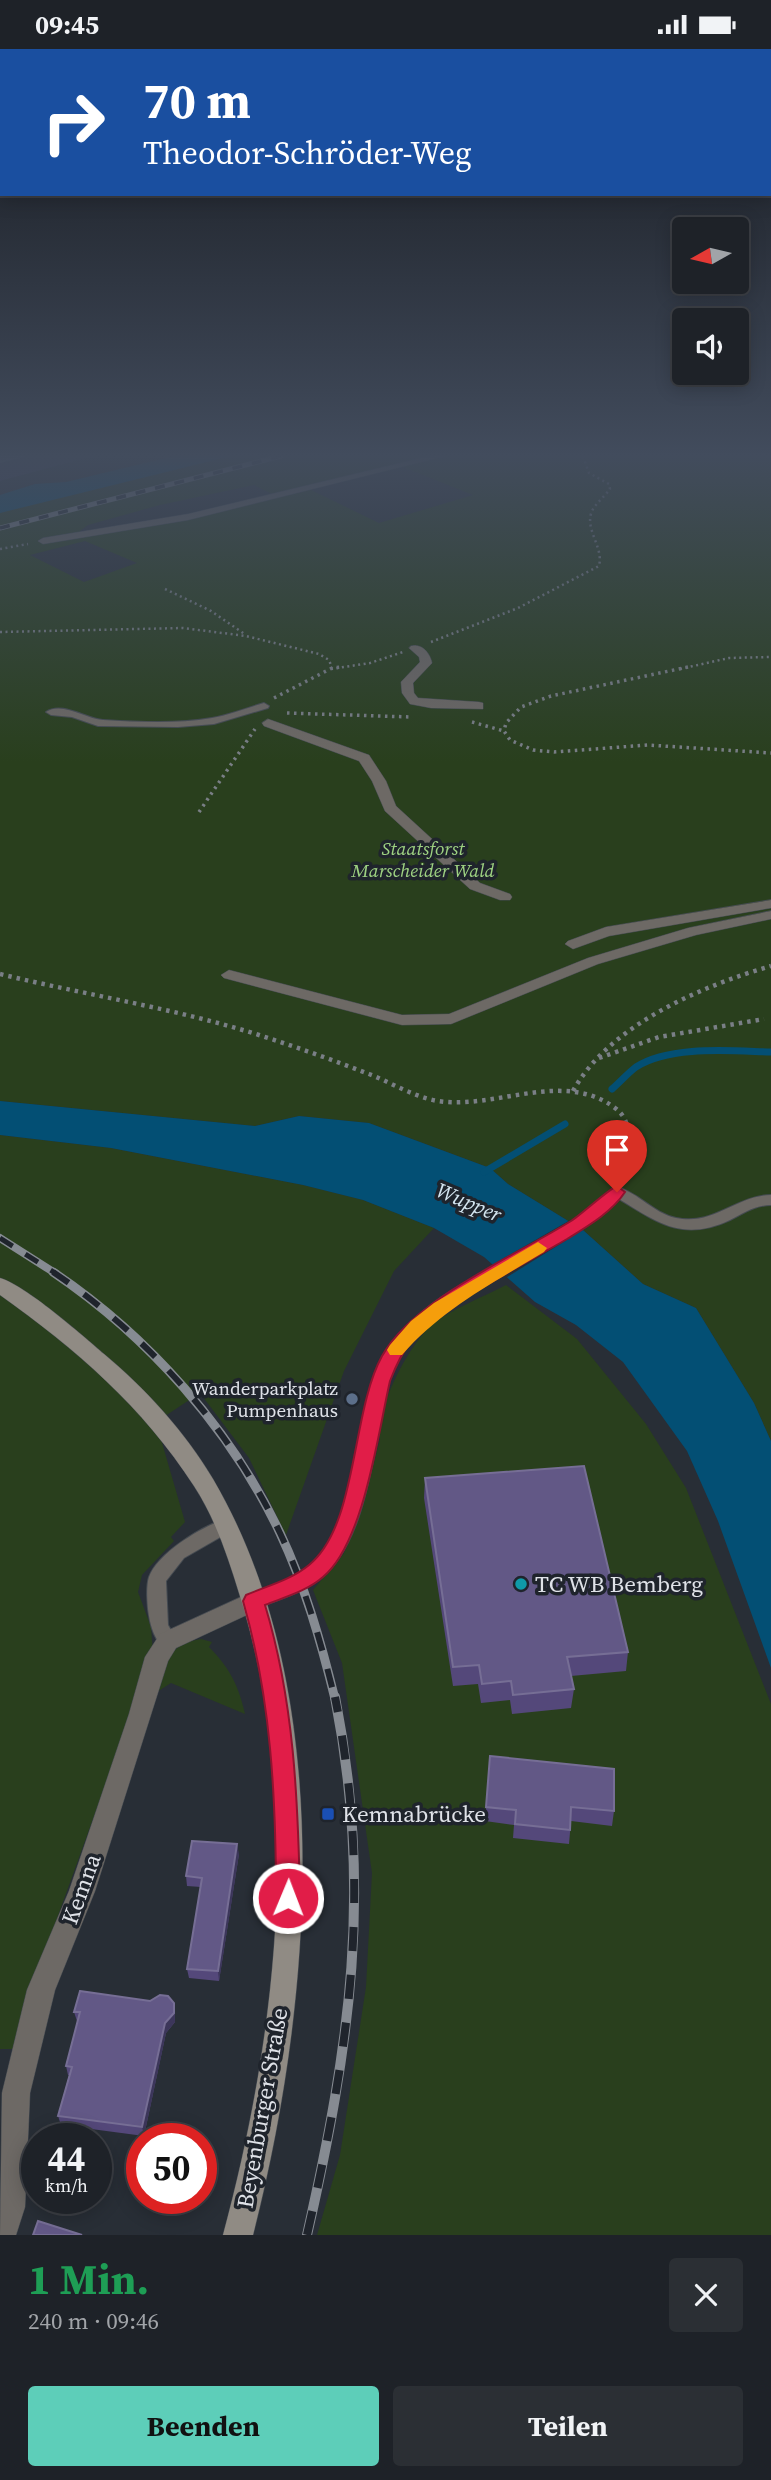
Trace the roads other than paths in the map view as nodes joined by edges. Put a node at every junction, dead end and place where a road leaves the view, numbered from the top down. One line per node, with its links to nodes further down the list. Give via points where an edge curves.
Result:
1 (415, 647): 3 (street, via 426,663 407,682 414,701)
2 (264, 706): 4 (lane, via 214,721 178,724 98,723)
3 (479, 706)
4 (51, 712)
5 (261, 726): 6 (street, via 363,758 390,808 475,886)
6 (505, 897)
7 (771, 904): 9 (street, via 606,932)
8 (771, 915): 10 (street, via 693,931 593,961 451,1020 402,1020)
9 (573, 944)
10 (229, 975)
11 (771, 1200): 14 (lane, via 757,1201 713,1223 687,1225 649,1212 617,1192 579,1224 440,1307 390,1359 350,1514 335,1548 318,1570 300,1582)
12 (0, 1285): 13 (main road, Beyenburger Straße, via 86,1349 161,1423 192,1466)
13 (225, 1526): 14 (main road, Beyenburger Straße); 15 (lane, via 178,1553 158,1579 159,1627)
14 (254, 1601): 15 (street); 17 (main road, Beyenburger Straße, via 275,1694 287,1800 288,1876 279,2030 270,2093)
15 (168, 1641): 16 (street, Kemna, via 157,1657 82,1891 41,1990 16,2093 10,2207)
16 (1, 2235)
17 (238, 2235)

